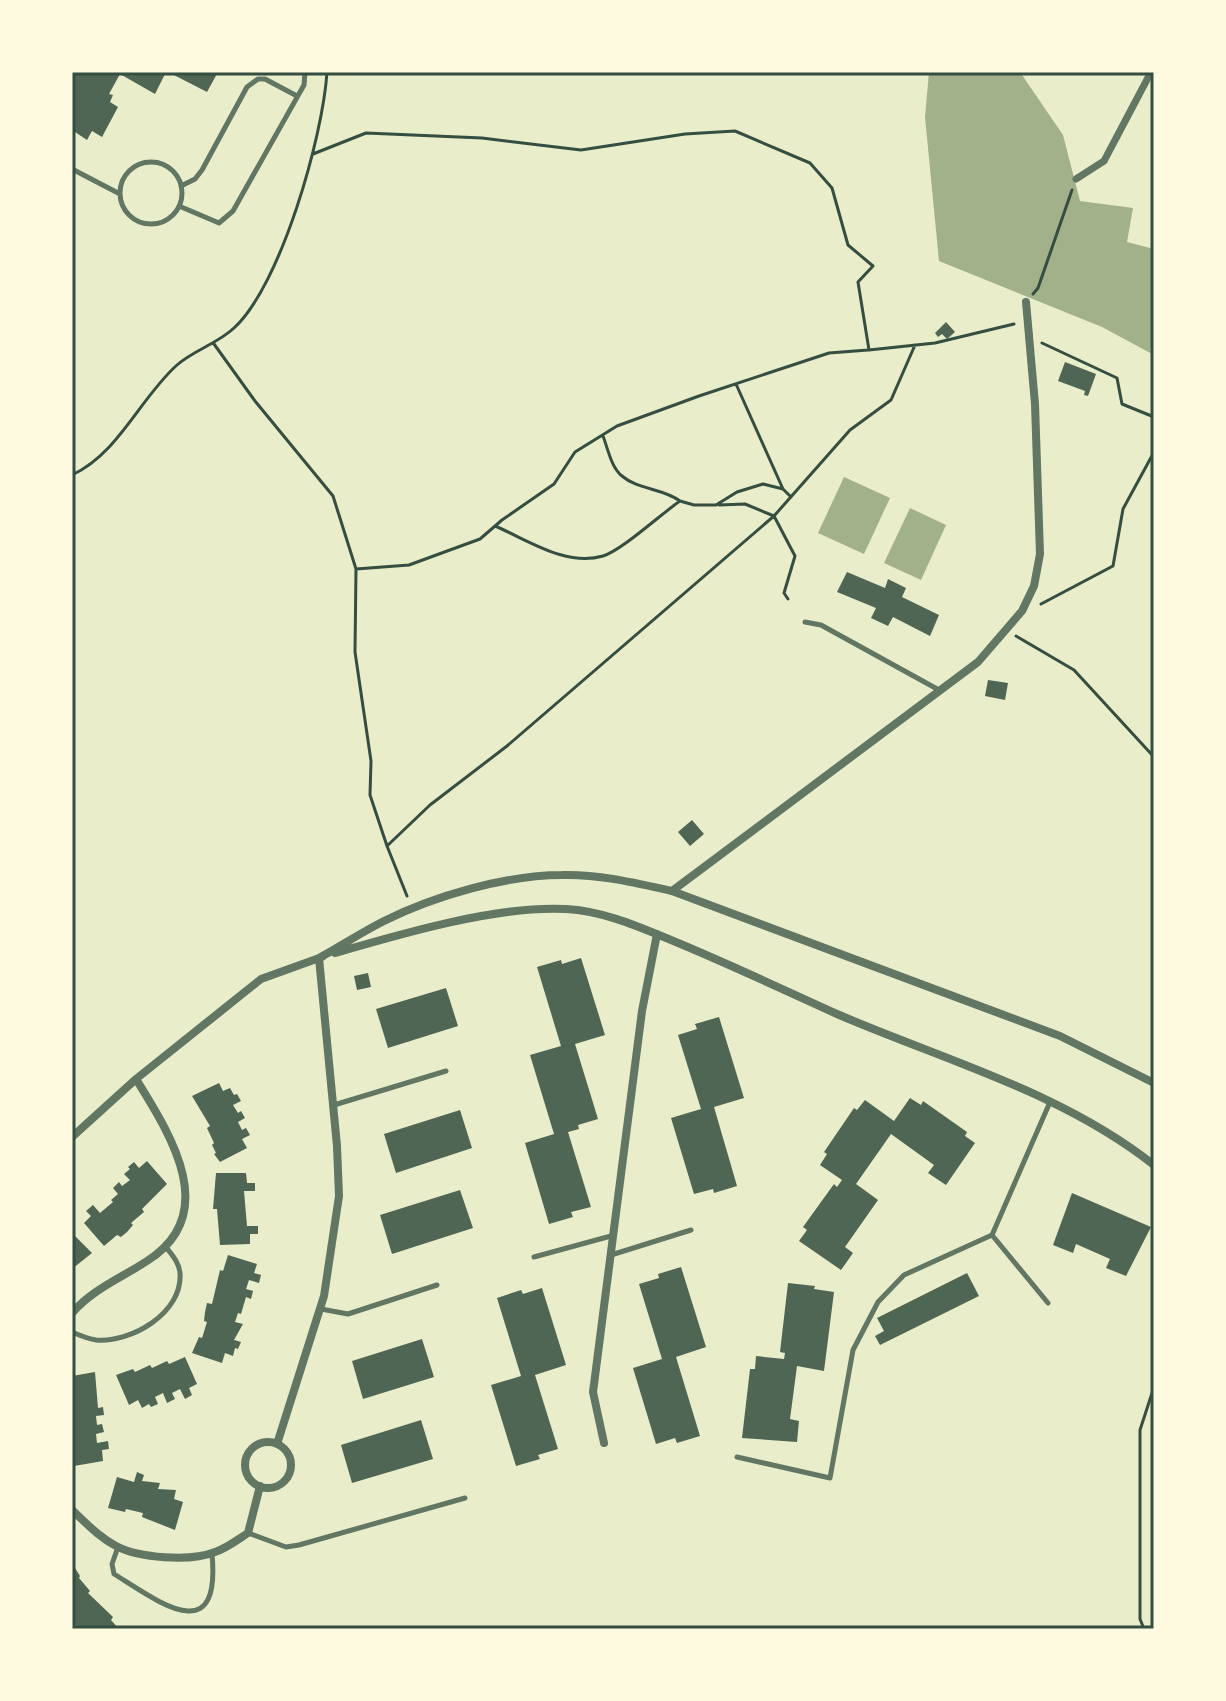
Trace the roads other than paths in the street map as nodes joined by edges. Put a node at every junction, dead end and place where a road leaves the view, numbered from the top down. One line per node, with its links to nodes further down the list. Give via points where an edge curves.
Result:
1 (305, 72): 3 (lane)
2 (1151, 72): 5 (street, via 1104,161)
3 (297, 96): 6 (lane, via 265,79 253,82 202,170); 8 (lane, via 233,211 219,223)
4 (72, 169): 7 (lane)
5 (1076, 179)
6 (181, 186): 7 (lane, via 171,169 152,162 126,175); 8 (lane)
7 (120, 194): 8 (lane, via 128,213 145,224 165,221)
8 (179, 206)
9 (1026, 302): 11 (street, via 1040,554 1034,586 1022,611 978,662)
10 (805, 622): 11 (lane, via 821,625)
11 (939, 691): 12 (street)
12 (672, 891): 14 (street, via 586,876 512,880 449,895 385,920); 17 (street, via 1060,1036)
13 (657, 934): 14 (street, via 595,913 535,909 391,936); 18 (street); 24 (street)
14 (319, 958): 16 (street, via 261,979); 19 (street)
15 (446, 1071): 19 (lane)
16 (136, 1079): 20 (street); 25 (street, via 169,1133 183,1173 186,1208)
17 (1154, 1083)
18 (1050, 1101): 21 (street, via 1098,1125); 23 (lane)
19 (333, 1106): 30 (street, via 339,1196)
20 (72, 1137)
21 (1154, 1165)
22 (691, 1230): 26 (lane)
23 (992, 1235): 29 (lane); 35 (lane, via 904,1275 878,1302 853,1350 830,1478)
24 (611, 1236): 26 (street); 27 (lane)
25 (165, 1245): 31 (street); 32 (lane, via 180,1274 166,1312 145,1330 120,1338 95,1340)
26 (610, 1255): 33 (street, via 593,1392)
27 (534, 1257)
28 (437, 1285): 30 (lane, via 348,1314)
29 (1048, 1303)
30 (320, 1309): 34 (street)
31 (72, 1313)
32 (72, 1332)
33 (604, 1443)
34 (277, 1444): 36 (street, via 289,1455 291,1469 275,1487); 36 (street, via 258,1444 248,1453 248,1476)
35 (737, 1457)
36 (260, 1486): 39 (street)
37 (465, 1498): 39 (lane, via 299,1545 286,1547)
38 (72, 1510): 40 (street)
39 (248, 1533): 41 (street)
40 (118, 1547): 41 (street, via 173,1558); 41 (lane, via 114,1574 169,1608 185,1612 203,1607 211,1597)
41 (212, 1554)

